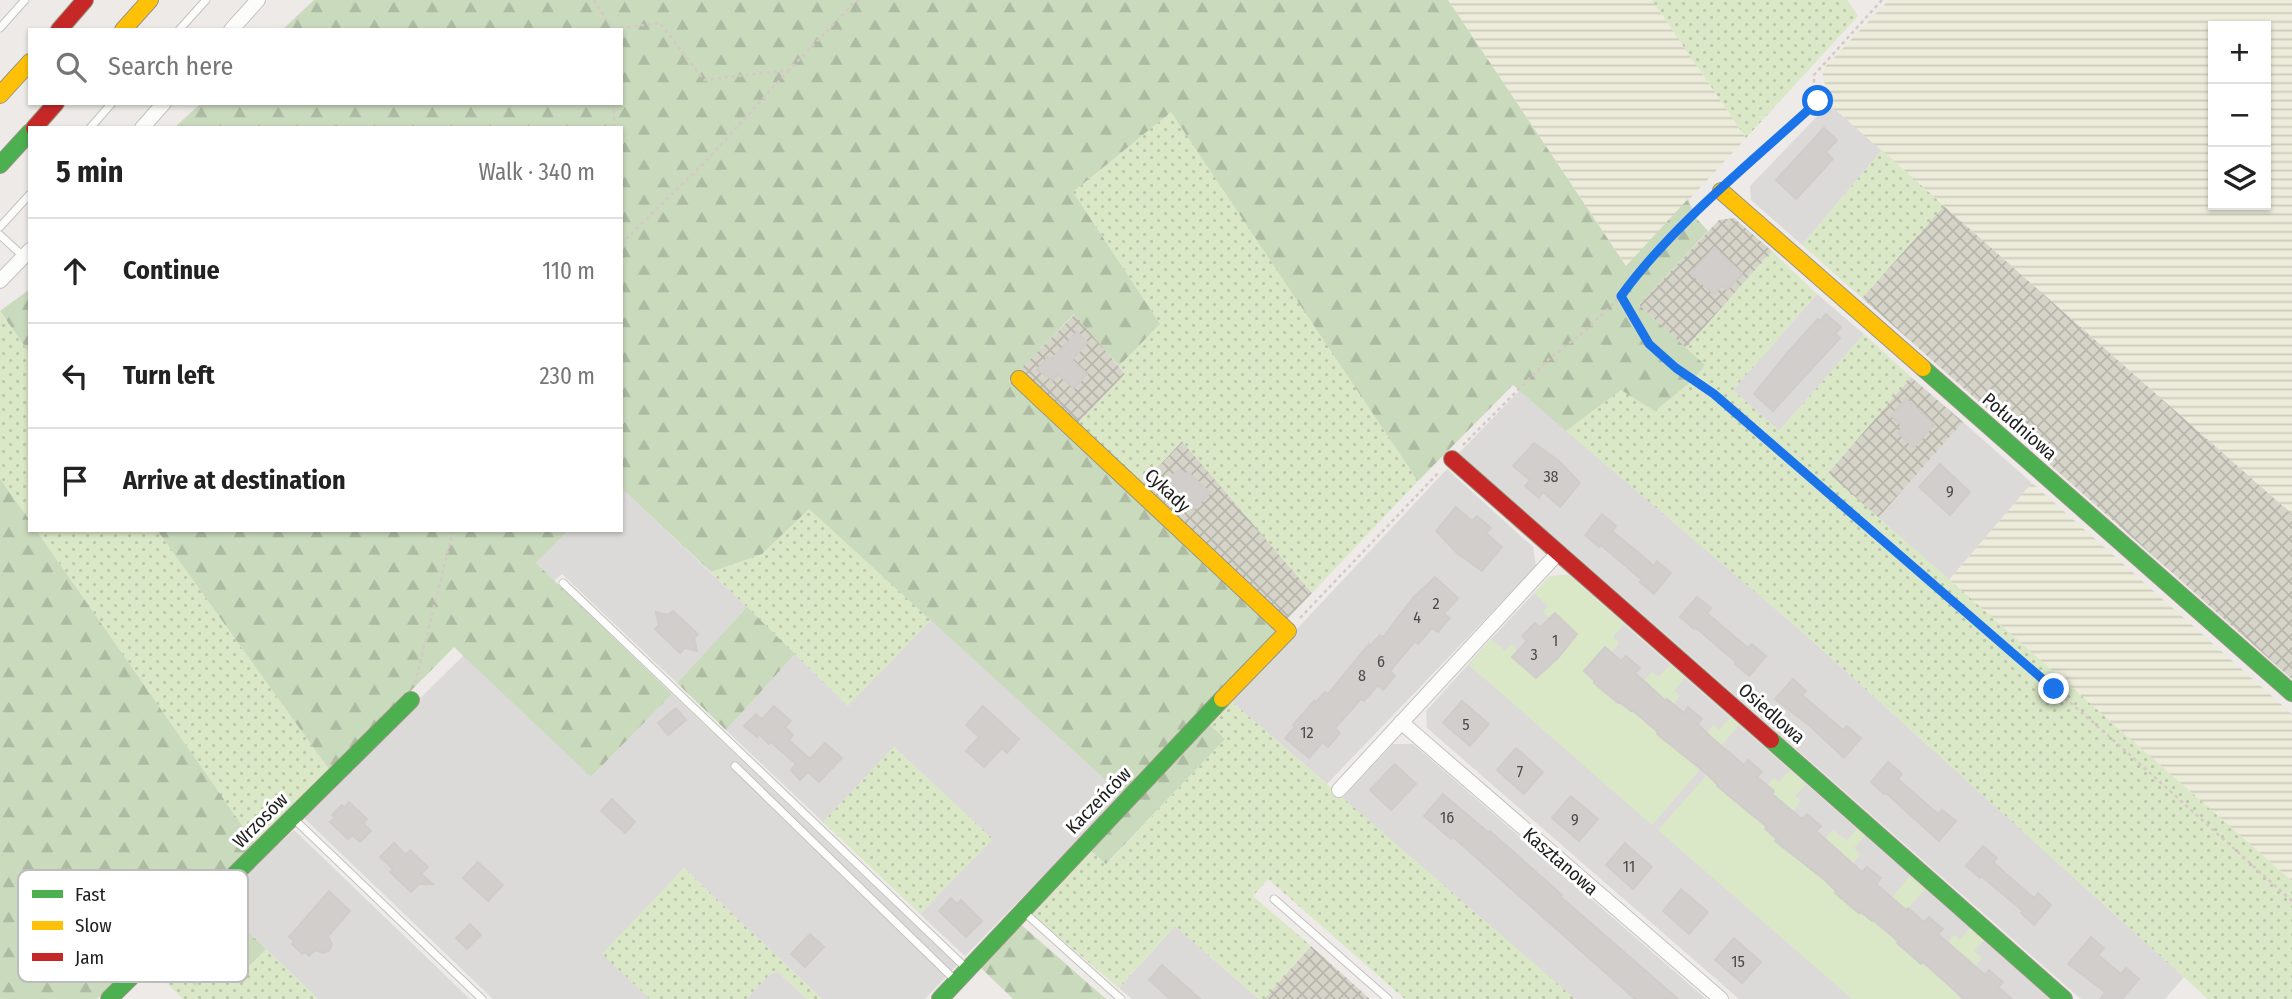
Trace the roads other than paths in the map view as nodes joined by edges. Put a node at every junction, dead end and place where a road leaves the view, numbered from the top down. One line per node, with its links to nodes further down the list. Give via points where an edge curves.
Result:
1 (25, 0): 6 (lane)
2 (85, 0): 7 (main road)
3 (150, 0): 8 (main road)
4 (206, 0): 9 (lane)
5 (258, 0): 10 (street)
6 (0, 28)
7 (61, 28)
8 (125, 28)
9 (180, 28)
10 (233, 28)
11 (28, 64): 12 (main road)
12 (0, 95)
13 (54, 105): 16 (main road)
14 (110, 105): 17 (lane)
15 (162, 105): 18 (street)
16 (36, 126)
17 (92, 126)
18 (144, 126)
19 (28, 134): 20 (main road)
20 (0, 165)
21 (1720, 191): 32 (main road, Południowa)
22 (28, 196): 23 (lane)
23 (0, 227)
24 (0, 236): 25 (lane)
25 (27, 253): 26 (street)
26 (0, 281)
27 (1019, 379): 31 (main road, Cykady)
28 (1452, 459): 29 (main road, Osiedlowa)
29 (1558, 553): 34 (street); 49 (main road, Osiedlowa)
30 (563, 583): 41 (lane)
31 (1288, 631): 40 (main road, Kaczeńców)
32 (2292, 693)
33 (411, 700): 37 (main road, Wrzosów)
34 (1401, 722): 36 (street); 48 (street, Kasztanowa)
35 (734, 766): 41 (lane)
36 (1339, 790)
37 (292, 817): 38 (main road, Wrzosów); 44 (lane)
38 (239, 870)
39 (1274, 899): 47 (lane)
40 (1022, 911): 41 (main road, Kaczeńców); 46 (lane)
41 (962, 975): 45 (main road, Kaczeńców)
42 (126, 982): 43 (main road, Wrzosów)
43 (109, 999)
44 (482, 999)
45 (940, 999)
46 (1121, 999)
47 (1388, 999)
48 (1721, 999)
49 (2064, 999)

